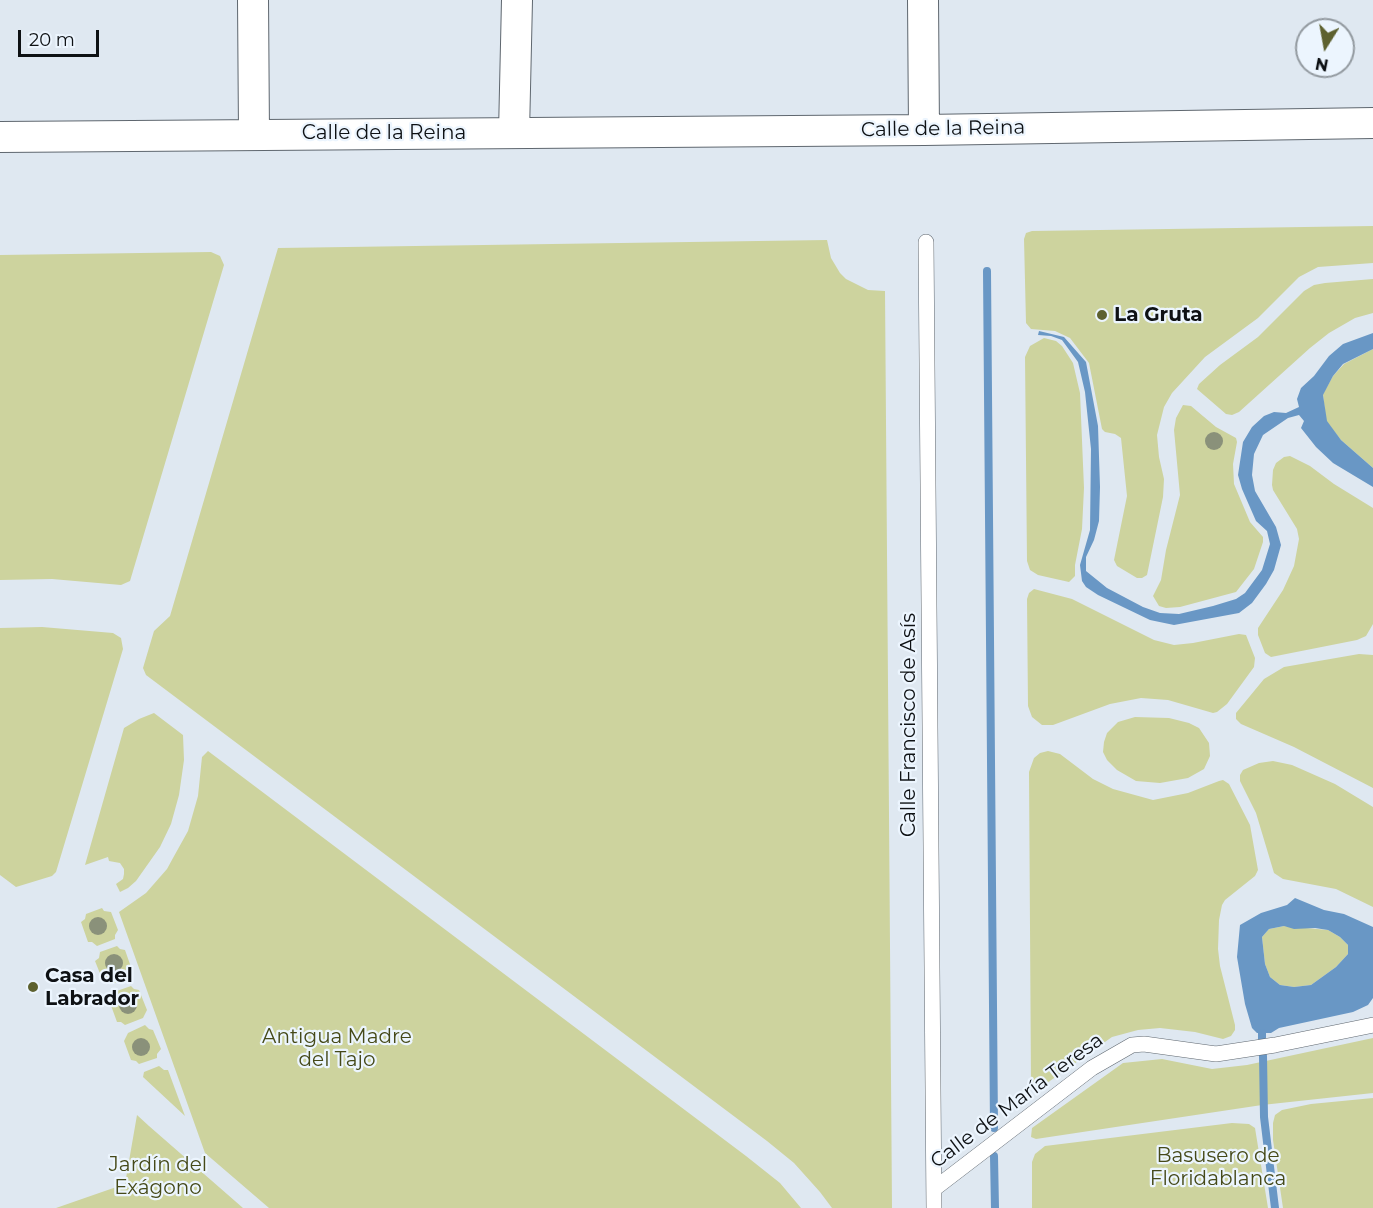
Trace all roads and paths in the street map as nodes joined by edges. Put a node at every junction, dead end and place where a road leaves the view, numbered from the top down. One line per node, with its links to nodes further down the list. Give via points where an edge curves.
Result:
1 (253, 0): 6 (street)
2 (518, 0): 7 (street)
3 (923, 0): 5 (street)
4 (1373, 123): 5 (street, Calle de la Reina)
5 (924, 130): 7 (street, Calle de la Reina)
6 (254, 133): 7 (street, Calle de la Reina); 8 (street, Calle de la Reina)
7 (514, 133)
8 (0, 137)
9 (926, 242): 11 (lane, Calle Francisco de Asís)
10 (1373, 1025): 11 (lane, Calle de María Teresa, via 1216,1054 1132,1045 1092,1068)
11 (934, 1189): 12 (lane, Calle Francisco de Asís)
12 (934, 1208)

